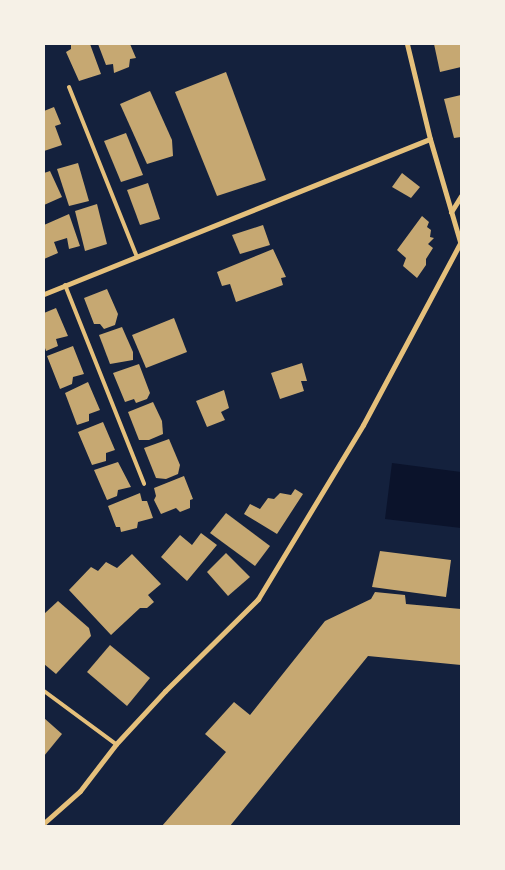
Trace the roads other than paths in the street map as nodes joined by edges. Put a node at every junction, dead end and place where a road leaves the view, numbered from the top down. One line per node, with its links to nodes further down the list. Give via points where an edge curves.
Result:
1 (407, 44): 3 (street)
2 (70, 87): 7 (lane)
3 (430, 139): 5 (street); 7 (street)
4 (461, 196): 5 (street)
5 (452, 212): 6 (street)
6 (461, 244): 12 (street, via 363,425 258,599)
7 (137, 257): 8 (street)
8 (66, 285): 9 (street); 10 (lane)
9 (44, 294)
10 (144, 484)
11 (44, 691): 12 (lane)
12 (116, 744): 13 (street, via 80,791)
13 (44, 824)

